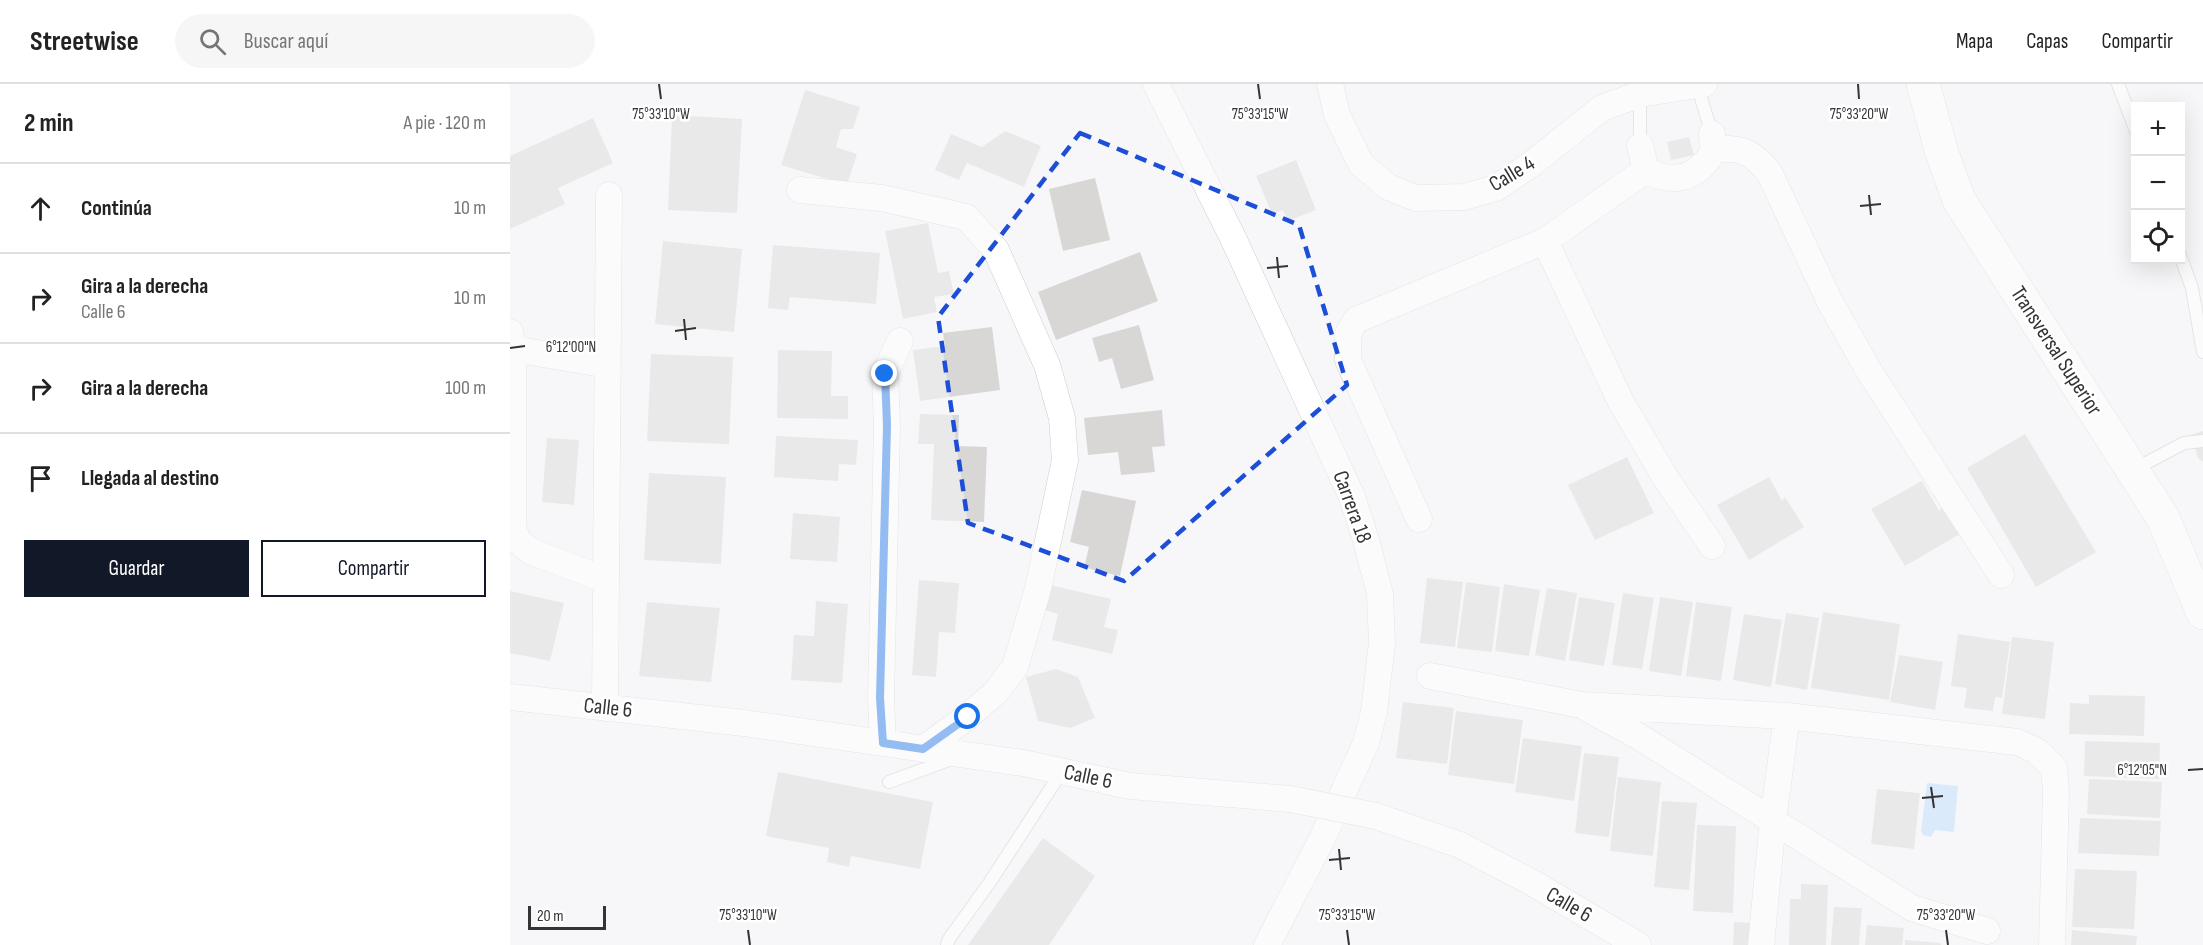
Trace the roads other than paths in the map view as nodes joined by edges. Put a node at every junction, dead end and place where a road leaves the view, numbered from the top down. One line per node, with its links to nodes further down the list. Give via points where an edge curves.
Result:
1 (1156, 84): 40 (street, Carrera 18, via 1233,238 1352,497 1380,594 1382,642 1374,712 1366,743)
2 (1330, 84): 7 (street, Calle 4, via 1337,115 1361,164 1388,187 1416,198 1464,197 1496,188 1602,108)
3 (1704, 84): 6 (street, Calle 4)
4 (1923, 84): 21 (main road, Transversal Superior, via 1959,200)
5 (2118, 84): 8 (lane)
6 (1697, 85): 7 (street, Calle 4); 9 (lane)
7 (1640, 94): 10 (lane)
8 (2131, 118)
9 (1712, 141): 10 (street, via 1707,161 1685,177 1658,176); 24 (street, via 1755,155 1769,172 1830,302 1869,371)
10 (1643, 158): 13 (street)
11 (800, 190): 33 (street, via 882,198 966,217 996,250 1047,365 1062,418 1065,460 1038,590 1015,667 995,693)
12 (609, 195): 19 (street)
13 (1545, 241): 22 (street, via 1356,320 1348,334 1348,360); 23 (street, via 1621,402)
14 (2185, 263): 15 (lane)
15 (2198, 288): 18 (lane)
16 (512, 341): 19 (street); 25 (street, via 513,527 519,541 530,551)
17 (900, 341): 32 (street, via 885,374 880,698)
18 (2203, 352)
19 (608, 365): 25 (street)
20 (2203, 441): 21 (lane, via 2184,443)
21 (2133, 470): 26 (main road, Transversal Superior, via 2163,518)
22 (1419, 519)
23 (1712, 546)
24 (2001, 575)
25 (606, 580): 30 (street)
26 (2203, 613)
27 (1430, 676): 29 (street)
28 (510, 697): 30 (street, Calle 6)
29 (1582, 705): 31 (street); 37 (street)
30 (605, 708): 32 (street, Calle 6)
31 (1787, 716): 37 (street); 43 (street, via 2017,742 2037,751 2054,768 2056,790)
32 (883, 743): 33 (street, Calle 6)
33 (923, 749): 34 (street, Calle 6)
34 (963, 755): 35 (street, Calle 6); 36 (lane)
35 (1062, 771): 39 (lane); 41 (street, Calle 6, bridge, via 1130,786 1290,799 1376,816 1460,845)
36 (889, 782)
37 (1773, 820): 38 (street, via 1912,908); 42 (street)
38 (1987, 931)
39 (947, 945)
40 (1267, 945)
41 (1638, 945)
42 (1761, 945)
43 (2052, 945)

